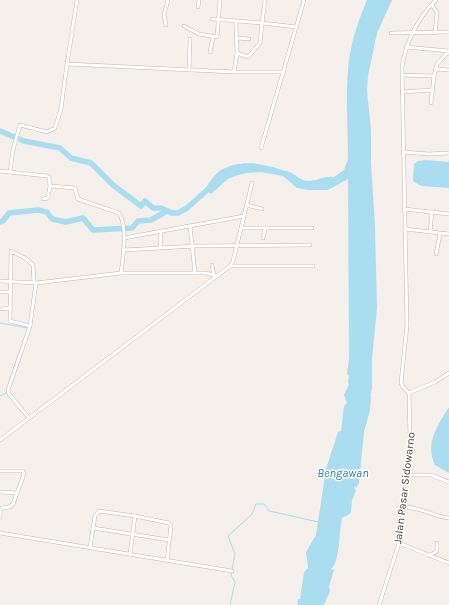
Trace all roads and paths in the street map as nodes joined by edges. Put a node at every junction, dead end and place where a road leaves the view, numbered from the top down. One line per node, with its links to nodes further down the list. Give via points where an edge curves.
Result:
1 (77, 0): 29 (street)
2 (168, 0): 13 (street, via 164,15)
3 (199, 0): 9 (street)
4 (220, 0): 11 (street)
5 (265, 0): 14 (street)
6 (304, 0): 16 (street)
7 (436, 0): 8 (street)
8 (432, 4): 17 (street); 20 (street, via 437,12)
9 (198, 8)
10 (212, 19): 11 (street)
11 (219, 20): 12 (street); 21 (street, via 218,37)
12 (236, 22): 14 (street); 22 (street)
13 (166, 24)
14 (262, 24): 16 (street); 28 (street, via 260,43 248,57)
15 (184, 26): 21 (street, via 194,32)
16 (297, 27): 34 (street)
17 (413, 32): 19 (street); 20 (street); 25 (street)
18 (449, 32): 20 (street)
19 (392, 33)
20 (435, 33)
21 (213, 37): 27 (street)
22 (237, 38): 24 (street); 28 (street)
23 (190, 39): 31 (street)
24 (249, 40)
25 (406, 47): 26 (street); 35 (street)
26 (449, 51): 30 (street)
27 (210, 52)
28 (237, 53): 33 (street)
29 (67, 64): 31 (street); 44 (street, via 55,128 47,132 19,126)
30 (436, 69): 32 (street); 36 (street)
31 (189, 70): 33 (street)
32 (449, 70)
33 (234, 72): 34 (street)
34 (284, 72): 40 (street)
35 (402, 76): 36 (street); 38 (street)
36 (434, 76): 37 (street)
37 (432, 90): 38 (street); 39 (street)
38 (402, 92): 41 (street)
39 (431, 103)
40 (261, 148)
41 (403, 152): 42 (street); 50 (street)
42 (449, 152)
43 (0, 171): 44 (street)
44 (10, 172): 46 (street, via 47,176)
45 (252, 183): 48 (street)
46 (50, 186): 47 (street, via 48,198); 63 (street, via 75,188 78,199 119,213)
47 (43, 199)
48 (246, 206): 49 (street); 53 (street)
49 (262, 209)
50 (404, 209): 51 (street); 58 (street)
51 (432, 212): 52 (street); 60 (street)
52 (449, 214)
53 (244, 216): 54 (street); 55 (street)
54 (190, 226): 59 (street); 66 (street)
55 (241, 228): 57 (street); 67 (street)
56 (312, 228): 57 (street)
57 (264, 229): 64 (street)
58 (405, 229): 60 (street); 86 (street, via 407,325 401,383)
59 (161, 231): 63 (street); 68 (street)
60 (430, 232): 61 (street)
61 (440, 234): 62 (street); 70 (street)
62 (449, 234)
63 (124, 238): 69 (street)
64 (263, 238)
65 (310, 245): 67 (street)
66 (193, 246): 67 (street); 68 (street); 75 (street)
67 (237, 246): 72 (street)
68 (160, 248): 69 (street)
69 (124, 250): 74 (street)
70 (436, 254)
71 (212, 265): 76 (street)
72 (230, 266): 73 (street); 76 (street)
73 (313, 266)
74 (121, 273): 75 (street); 79 (street)
75 (195, 273): 76 (street)
76 (216, 276): 87 (street)
77 (0, 281): 78 (street)
78 (10, 282): 79 (street); 79 (street, via 11,251 33,265); 81 (street)
79 (35, 283): 84 (street)
80 (0, 292): 81 (street)
81 (10, 292): 82 (street)
82 (10, 308): 83 (street); 84 (street, via 10,321)
83 (0, 309)
84 (29, 326): 87 (street, via 8,390)
85 (449, 373): 86 (street, via 435,382)
86 (409, 392): 90 (street, Jalan Pasar Sidowarno, via 410,440)
87 (29, 418): 88 (street)
88 (0, 440)
89 (0, 471): 93 (street, via 24,472)
90 (407, 475): 91 (street, via 430,475); 94 (street, Jalan Pasar Sidowarno)
91 (449, 482)
92 (0, 492): 93 (street)
93 (17, 493): 95 (street, via 12,506 4,507)
94 (404, 507): 98 (street, via 421,509 441,518); 103 (street, Jalan Pasar Sidowarno)
95 (0, 512): 97 (street)
96 (135, 516): 99 (street, via 99,511 95,516); 101 (street); 102 (street, via 170,523)
97 (0, 517)
98 (449, 518)
99 (93, 528): 101 (street); 105 (street)
100 (0, 533): 105 (street)
101 (132, 534): 102 (street); 106 (street)
102 (170, 540): 108 (street)
103 (399, 543): 107 (street); 111 (street, Jalan Pasar Sidowarno)
104 (437, 544): 107 (street, via 437,551)
105 (90, 547): 106 (street)
106 (130, 554): 108 (street)
107 (429, 556): 109 (street)
108 (167, 561): 110 (street)
109 (449, 563)
110 (232, 571)
111 (379, 605)

